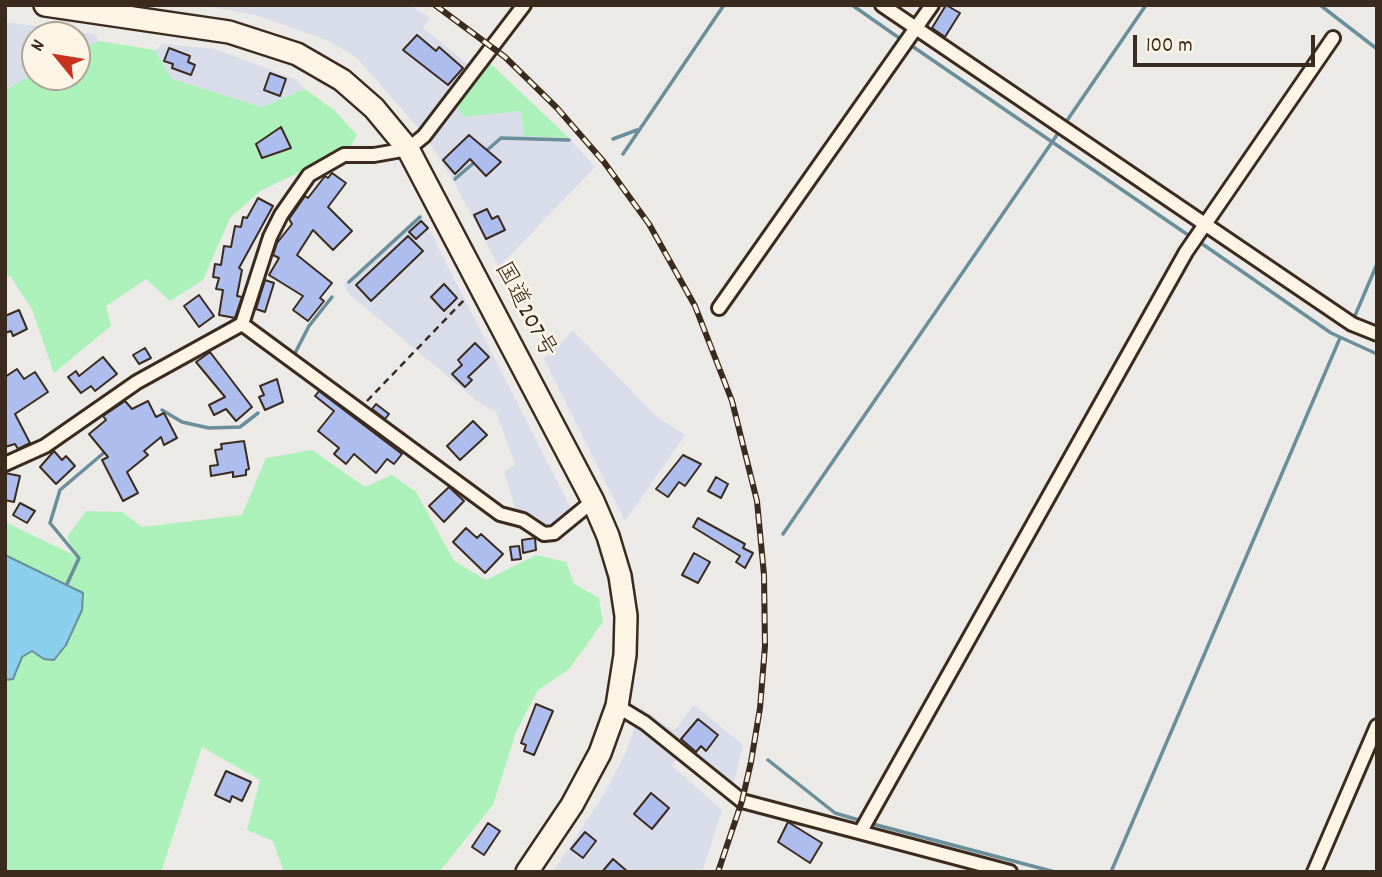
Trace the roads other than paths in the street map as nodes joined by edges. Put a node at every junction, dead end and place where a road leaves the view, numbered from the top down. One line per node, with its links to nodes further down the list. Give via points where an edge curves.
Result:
1 (45, 5): 7 (highway, 国道207号, via 229,32 297,54 342,80 374,108)
2 (524, 5): 7 (street, via 424,136)
3 (882, 5): 5 (street)
4 (932, 5): 5 (street)
5 (913, 33): 8 (street); 9 (street)
6 (1333, 38): 8 (street)
7 (408, 149): 10 (street, via 344,155 309,175 270,237); 13 (highway, 国道207号)
8 (1198, 234): 11 (street); 16 (street)
9 (719, 308)
10 (242, 324): 12 (street, via 137,382 45,446); 13 (street, via 500,514 523,520 544,534 554,533)
11 (1377, 334)
12 (5, 464)
13 (593, 501): 14 (highway, 国道207号, via 620,576 626,616)
14 (617, 706): 16 (street, via 742,800); 18 (highway, 国道207号, via 578,795)
15 (1377, 726): 20 (street)
16 (864, 825): 17 (street)
17 (985, 869): 19 (street)
18 (527, 872)
19 (1010, 872)
20 (1314, 872)

